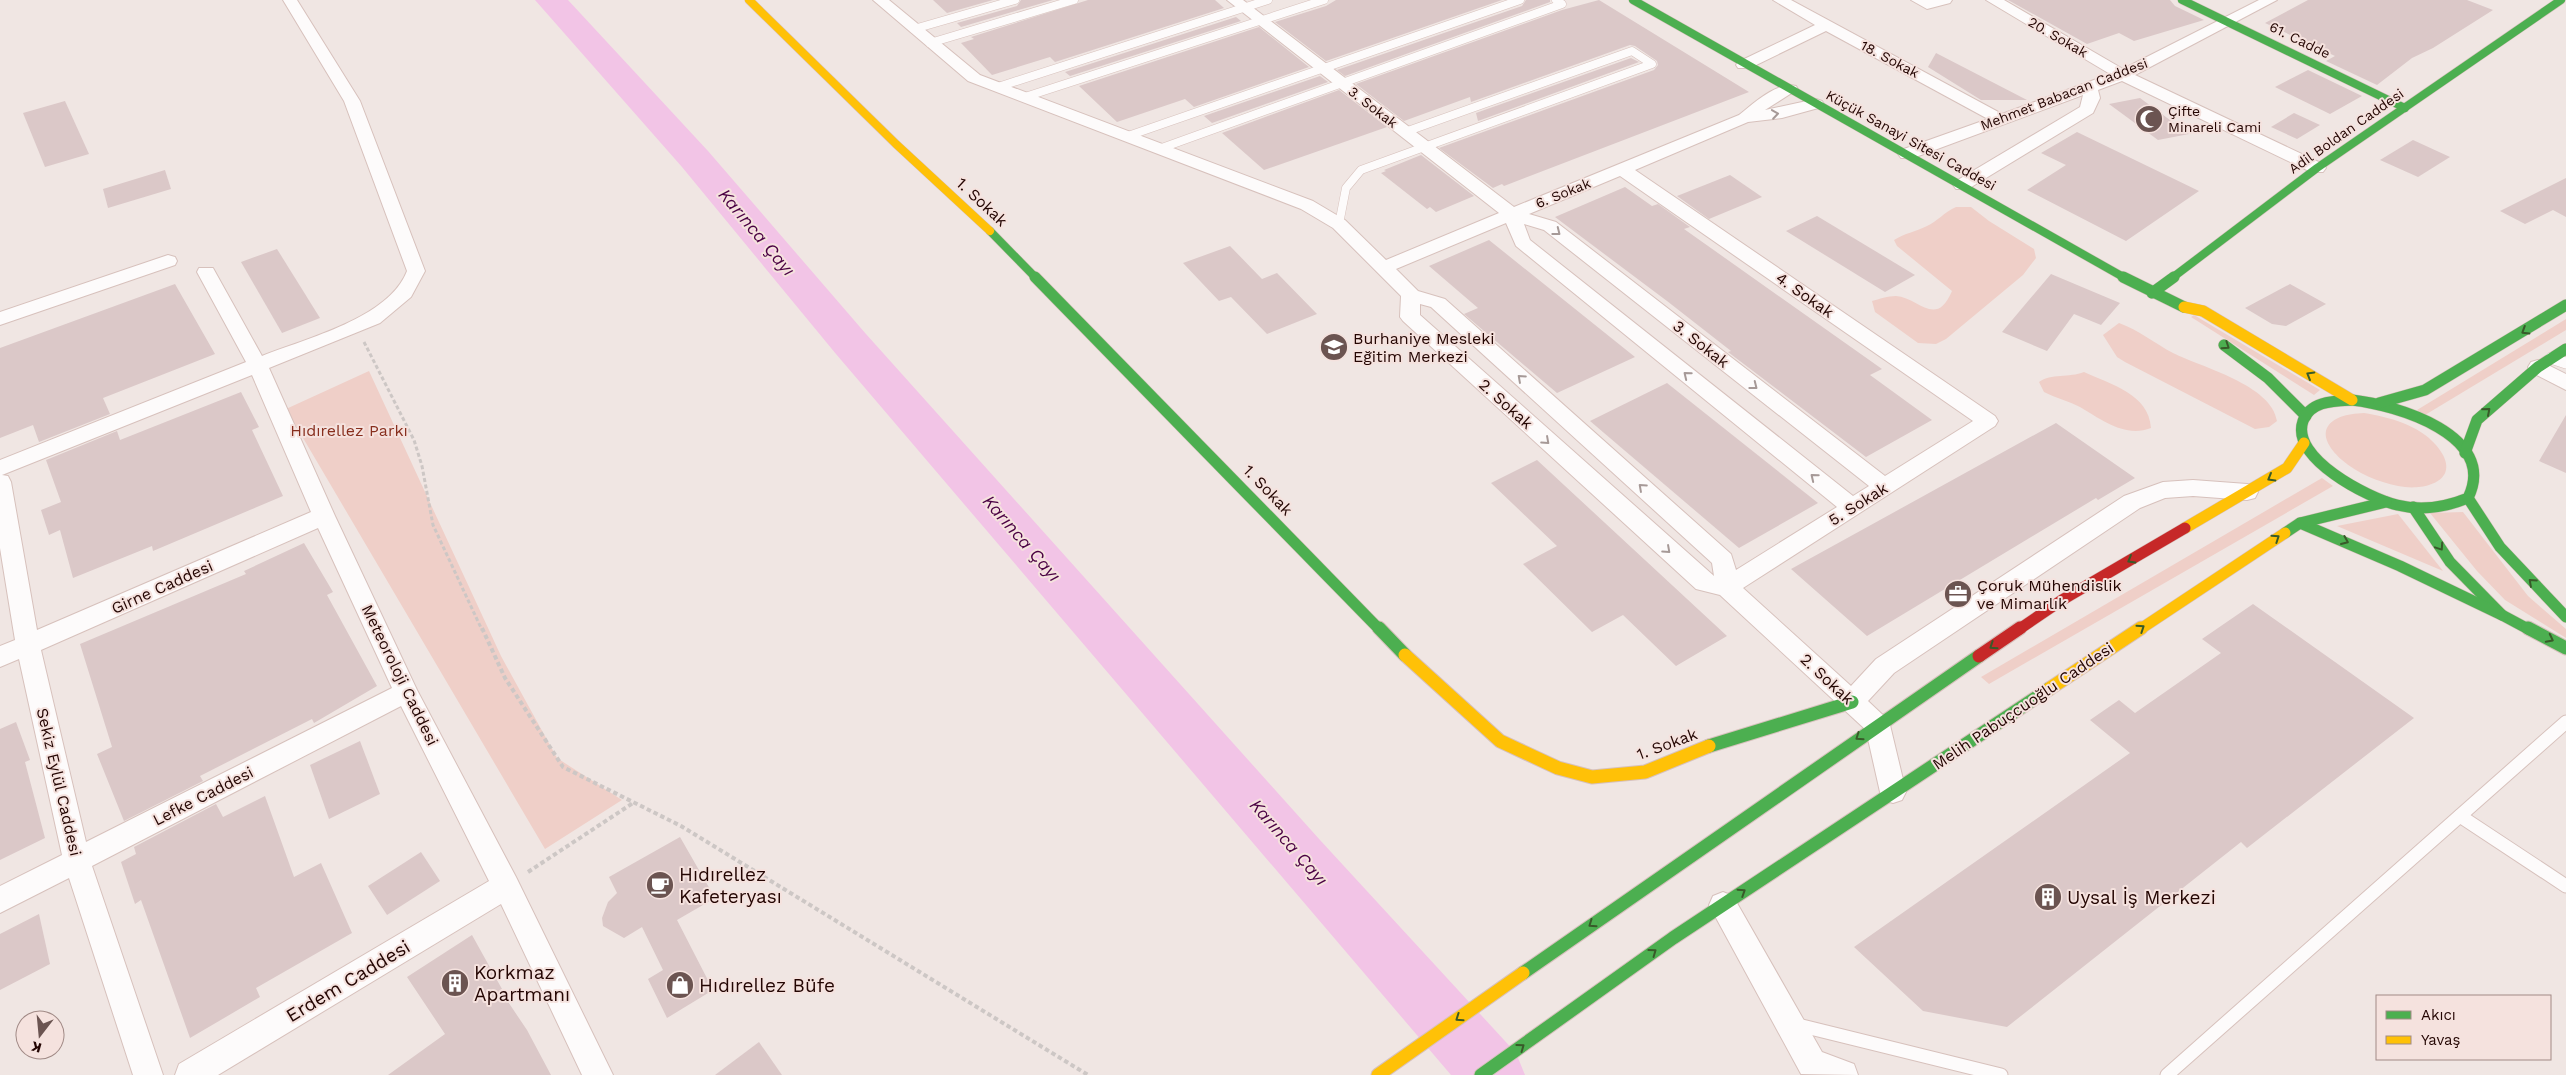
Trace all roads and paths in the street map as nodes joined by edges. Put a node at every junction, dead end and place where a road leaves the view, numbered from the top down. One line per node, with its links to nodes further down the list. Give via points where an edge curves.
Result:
1 (290, 0): 55 (street, via 352,101 416,271 410,289 394,305)
2 (880, 0): 22 (street)
3 (1015, 0): 22 (lane)
4 (1074, 0): 23 (lane)
5 (1268, 0): 18 (lane)
6 (1324, 0): 19 (lane)
7 (1520, 0): 25 (lane)
8 (1556, 0): 27 (lane, via 1562,4)
9 (1633, 0): 24 (street, Küçük Sanayi Sitesi Caddesi)
10 (1780, 0): 21 (street, 18. Sokak)
11 (1918, 0): 12 (street, via 1927,5)
12 (1945, 0)
13 (1993, 0): 26 (street, 20. Sokak)
14 (2182, 0): 20 (street, 61. Cadde)
15 (2270, 0): 20 (street, Mehmet Babacan Caddesi)
16 (754, 1): 85 (street, 1. Sokak, via 896,144 1013,253 1406,657 1500,741 1558,768 1592,777 1645,772 1721,741)
17 (2560, 2): 33 (street, Adil Boldan Caddesi)
18 (1239, 4): 19 (street, 3. Sokak); 28 (lane)
19 (1261, 21): 25 (street, 3. Sokak); 31 (lane)
20 (2229, 22): 26 (street, Mehmet Babacan Caddesi); 33 (street, 61. Cadde)
21 (1826, 25): 24 (street); 35 (street, 18. Sokak)
22 (914, 29): 23 (street)
23 (930, 43): 28 (street, via 974,78)
24 (1744, 65): 30 (street, Küçük Sanayi Sitesi Caddesi)
25 (1323, 68): 27 (street, 3. Sokak); 37 (lane)
26 (2123, 75): 29 (street, Mehmet Babacan Caddesi); 41 (street, 20. Sokak)
27 (1342, 83): 36 (street, 3. Sokak); 39 (lane)
28 (998, 87): 31 (street)
29 (2089, 87): 35 (street, Mehmet Babacan Caddesi); 43 (street, via 2092,98 2087,110)
30 (1790, 89): 32 (street, Küçük Sanayi Sitesi Caddesi); 34 (street)
31 (1025, 97): 37 (street)
32 (1816, 104): 34 (street, one-way to 32); 40 (street, Küçük Sanayi Sitesi Caddesi)
33 (2405, 108): 41 (street, Adil Boldan Caddesi)
34 (1745, 118): 42 (street, 6. Sokak)
35 (2000, 119): 40 (street, Mehmet Babacan Caddesi)
36 (1405, 132): 38 (street, 3. Sokak); 38 (lane, via 1632,51 1652,64)
37 (1128, 136): 39 (street)
38 (1424, 147): 44 (street, 3. Sokak); 45 (lane, via 1354,175 1343,190)
39 (1159, 148): 45 (street, via 1307,205)
40 (1907, 154): 43 (street, Küçük Sanayi Sitesi Caddesi)
41 (2317, 168): 49 (street, Adil Boldan Caddesi)
42 (1622, 169): 44 (street, 6. Sokak); 65 (street, 4. Sokak)
43 (1962, 185): 49 (street, Küçük Sanayi Sitesi Caddesi)
44 (1512, 214): 47 (street, 6. Sokak); 70 (street, 3. Sokak, one-way to 70, via 1550,226); 74 (street, 3. Sokak, one-way to 44, via 1522,242)
45 (1339, 224): 47 (street)
46 (168, 261): 53 (street)
47 (1382, 268): 50 (street)
48 (206, 272): 60 (street, Meteoroloji Caddesi)
49 (2152, 293): 51 (street, Küçük Sanayi Sitesi Caddesi)
50 (1411, 295): 78 (street, 2. Sokak, one-way to 50, via 1723,560 1438,303); 78 (street, 2. Sokak, one-way to 78, via 1410,317 1704,583)
51 (2176, 305): 54 (street, Küçük Sanayi Sitesi Caddesi); 62 (street, Küçük Sanayi Sitesi Caddesi, one-way to 51, via 2203,311)
52 (2566, 305): 63 (street, one-way to 63, via 2425,390)
53 (0, 319)
54 (2186, 319)
55 (356, 326): 60 (street); 89 (path, via 414,440 433,525 504,678 563,767)
56 (2217, 340): 64 (street, one-way to 64, via 2255,366)
57 (2566, 349): 58 (street)
58 (2545, 363): 59 (lane); 61 (street); 67 (street, one-way to 58, via 2477,420)
59 (2566, 363)
60 (258, 366): 68 (street); 76 (street, Meteoroloji Caddesi)
61 (2566, 383)
62 (2352, 400): 63 (street); 64 (street, via 2328,402 2311,409)
63 (2379, 403): 67 (street, via 2407,412 2433,426)
64 (2306, 416): 66 (street, via 2301,431)
65 (1988, 421): 70 (street, 5. Sokak)
66 (2304, 443): 71 (street, one-way to 71, via 2287,468); 73 (street, via 2329,472 2353,488)
67 (2465, 453): 72 (street, via 2473,464 2476,477)
68 (0, 468)
69 (0, 482): 81 (street, Sekiz Eylül Caddesi)
70 (1884, 487): 74 (street, 5. Sokak)
71 (2247, 492): 85 (street, via 2193,488 2163,490 2132,502 1885,666); 87 (street, one-way to 87, via 2062,600)
72 (2468, 498): 75 (street, via 2438,508); 80 (street, one-way to 72, via 2503,553 2483,527)
73 (2386, 502): 75 (street); 77 (street, Melih Pabuçcuoğlu Caddesi)
74 (1852, 507): 78 (street, 5. Sokak)
75 (2413, 507): 79 (street, one-way to 79, via 2450,562)
76 (324, 516): 81 (street, Girne Caddesi); 84 (street, Meteoroloji Caddesi)
77 (2300, 522): 79 (street, one-way to 79); 88 (street, Melih Pabuçcuoğlu Caddesi, one-way to 77)
78 (1727, 586): 85 (street, 2. Sokak)
79 (2502, 615): 82 (street, one-way to 82)
80 (2566, 617)
81 (28, 645): 83 (street, Girne Caddesi); 91 (street, Sekiz Eylül Caddesi)
82 (2566, 648)
83 (0, 657)
84 (406, 692): 91 (street, Lefke Caddesi); 92 (street, Meteoroloji Caddesi)
85 (1852, 702): 87 (street, 2. Sokak)
86 (2566, 722): 90 (lane)
87 (1877, 725): 88 (street); 101 (street, one-way to 101)
88 (1893, 792): 95 (street, Melih Pabuçcuoğlu Caddesi, one-way to 88)
89 (634, 802): 92 (path); 100 (path, via 681,826)
90 (2460, 816): 93 (lane); 105 (lane)
91 (77, 861): 94 (street, Lefke Caddesi); 97 (street, Sekiz Eylül Caddesi)
92 (506, 886): 98 (street, Erdem Caddesi); 99 (street, Meteoroloji Caddesi)
93 (2566, 886)
94 (0, 900)
95 (1723, 905): 96 (street); 102 (street, Melih Pabuçcuoğlu Caddesi, one-way to 95)
96 (1789, 1023): 103 (street, via 1812,1062); 104 (lane)
97 (148, 1075)
98 (190, 1075)
99 (598, 1075)
100 (1088, 1075)
101 (1378, 1075)
102 (1481, 1075)
103 (1842, 1075)
104 (2001, 1075)
105 (2167, 1075)

